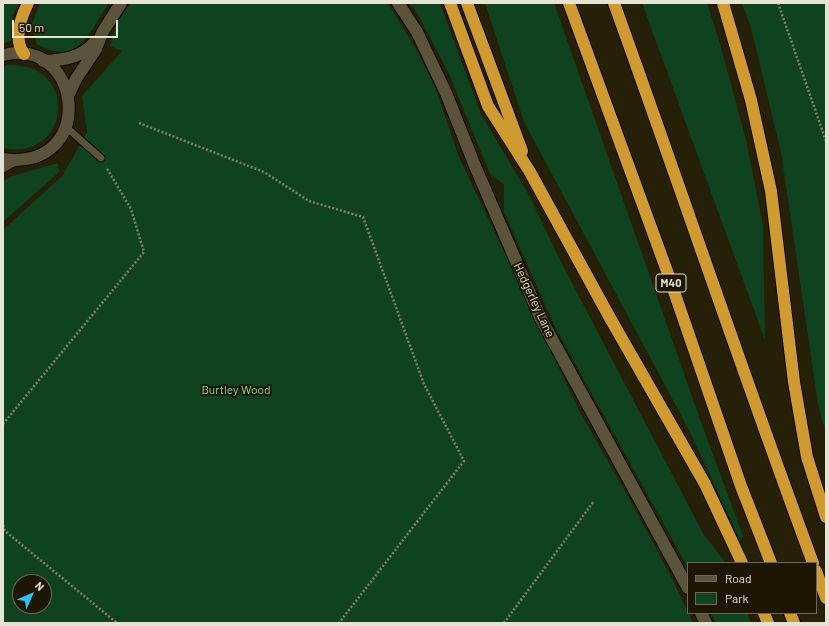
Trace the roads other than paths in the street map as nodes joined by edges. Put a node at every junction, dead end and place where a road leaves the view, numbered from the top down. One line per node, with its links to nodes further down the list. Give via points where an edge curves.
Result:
1 (28, 3): 10 (highway, via 22,16 18,37)
2 (121, 3): 9 (street)
3 (398, 3): 25 (street, Hedgerley Lane, via 417,32 446,93 541,319)
4 (450, 3): 19 (highway, via 488,106)
5 (467, 3): 19 (highway)
6 (569, 3): 22 (highway, M40, via 667,271 741,486)
7 (614, 3): 23 (highway, via 774,460)
8 (723, 3): 20 (highway, via 751,100 771,191 794,382 807,457)
9 (102, 33): 12 (street, via 91,47 80,55 63,60); 13 (street, via 96,49)
10 (24, 54): 11 (street); 12 (street)
11 (3, 55)
12 (43, 61): 13 (street, via 55,70)
13 (68, 96): 14 (street, via 70,111)
14 (66, 127): 15 (lane); 17 (street, via 47,151 33,158)
15 (101, 158)
16 (3, 159): 17 (street)
17 (17, 161): 18 (lane)
18 (3, 169)
19 (530, 172): 21 (highway, via 705,484)
20 (826, 517)
21 (742, 562)
22 (771, 562)
23 (813, 562)
24 (817, 574): 26 (highway)
25 (687, 586)
26 (826, 598)
27 (702, 614): 28 (street)
28 (706, 623)

